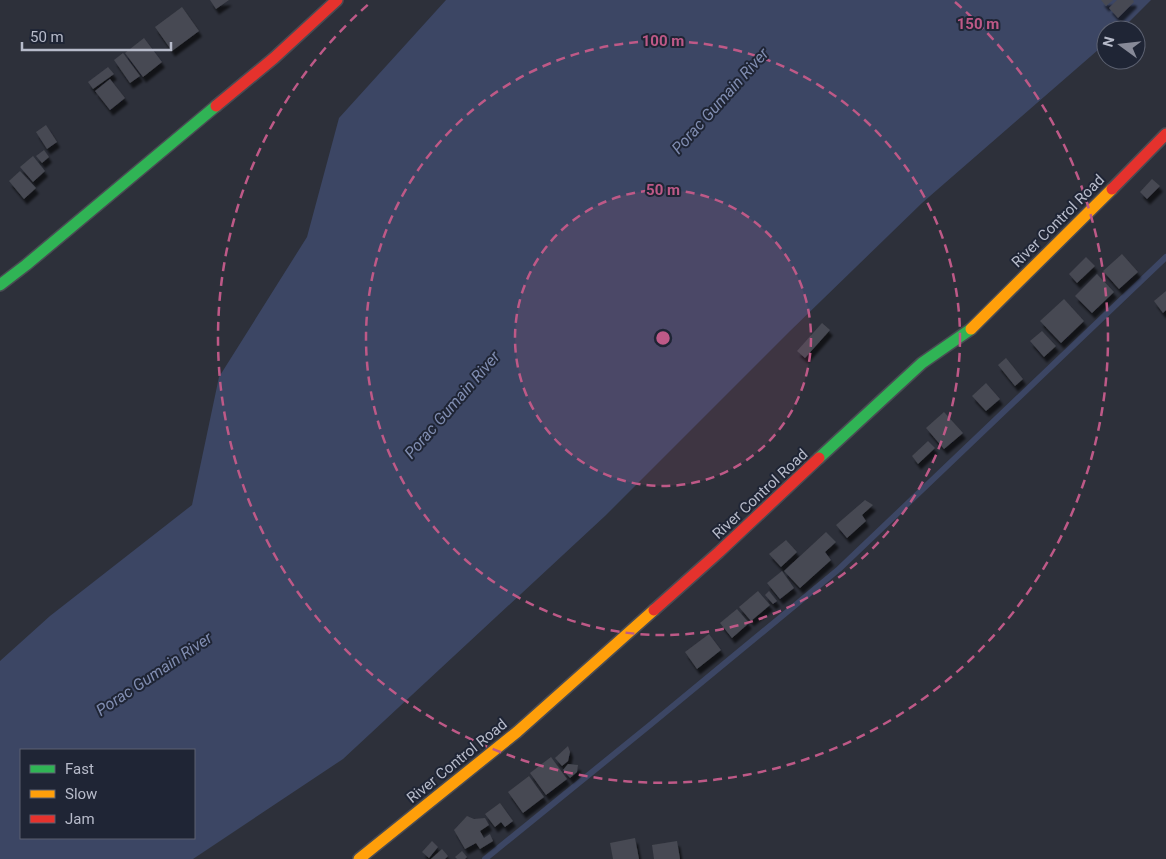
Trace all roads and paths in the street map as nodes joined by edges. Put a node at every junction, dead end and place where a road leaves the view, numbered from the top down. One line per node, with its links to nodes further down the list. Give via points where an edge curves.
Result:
1 (338, 0): 3 (street, via 274,58)
2 (1166, 134): 4 (street, River Control Road, via 970,330 922,363 719,552 517,732)
3 (0, 285)
4 (359, 859)

